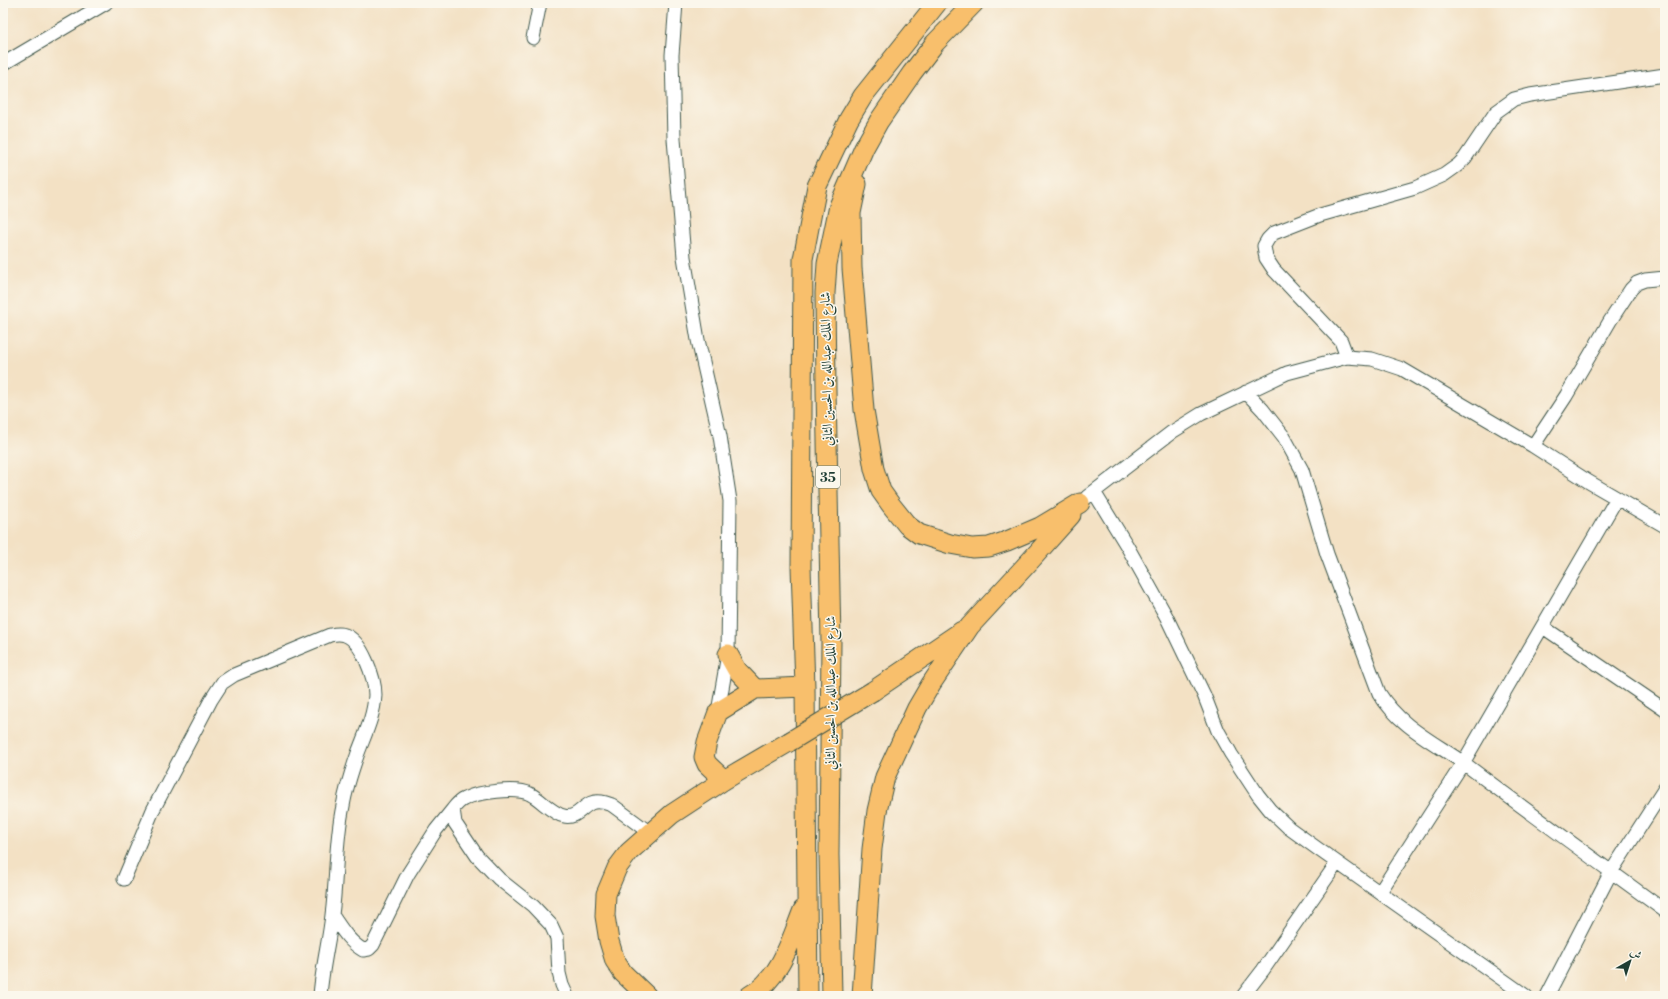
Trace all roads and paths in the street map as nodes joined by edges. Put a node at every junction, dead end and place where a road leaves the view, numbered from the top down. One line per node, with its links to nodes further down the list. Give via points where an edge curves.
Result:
1 (106, 3): 7 (street)
2 (540, 3): 6 (street)
3 (676, 3): 19 (street, via 672,55 674,139 684,257 698,340 720,436 730,501)
4 (937, 3): 22 (highway, شارع الملك عبدالله بن الحسين الثاني / 35, via 863,96 816,186 803,259 802,567)
5 (974, 3): 9 (highway, شارع الملك عبدالله بن الحسين الثاني / 35, via 935,43 912,73)
6 (533, 38)
7 (3, 64)
8 (1665, 74): 11 (street, via 1530,95 1514,100 1496,112 1465,158 1444,175 1415,188 1320,215 1274,233 1264,246 1266,258 1274,270 1341,341)
9 (864, 148): 14 (highway, via 851,214 852,268 864,410 874,469 882,491 907,525 919,534 972,548 1007,542 1040,527); 45 (highway, شارع الملك عبدالله بن الحسين الثاني / 35, via 839,206 826,264)
10 (1665, 278): 13 (street, via 1641,282 1631,289)
11 (1347, 357): 12 (street, via 1286,373); 13 (street, via 1372,359 1402,369)
12 (1246, 392): 14 (street, via 1201,414 1172,432); 26 (street, via 1264,410 1284,437 1302,470 1327,554 1380,694 1387,706 1400,720)
13 (1533, 446): 15 (street)
14 (1087, 498): 17 (highway); 31 (street, via 1127,546 1166,616 1204,695 1218,731 1258,795 1289,828)
15 (1617, 498): 16 (street); 18 (street)
16 (1665, 526)
17 (970, 626): 20 (highway); 21 (highway)
18 (1542, 626): 24 (street); 26 (street)
19 (728, 654): 23 (highway, via 737,670); 25 (street)
20 (914, 664): 21 (highway, via 920,665 928,673); 27 (highway, bridge)
21 (931, 684): 46 (highway, via 884,777 872,849)
22 (805, 687): 23 (highway); 35 (highway, شارع الملك عبدالله بن الحسين الثاني / 35)
23 (755, 689): 25 (highway)
24 (1665, 710)
25 (718, 712): 27 (highway, via 704,757 707,764)
26 (1463, 763): 32 (street); 34 (street)
27 (724, 780): 30 (highway, via 672,814)
28 (1665, 788): 32 (street)
29 (453, 809): 30 (street, via 470,796 519,790 564,816 573,815 594,802 605,802); 37 (street, via 436,830 408,874 378,937 369,949 363,950 354,944); 40 (street, via 456,822 477,856 499,879 552,925 557,938 559,972)
30 (650, 833): 38 (highway, via 629,852 617,868 606,894 605,916 609,941 615,961)
31 (1337, 863): 34 (street); 47 (street)
32 (1611, 872): 36 (street); 49 (street)
33 (124, 879): 37 (street, via 162,792 222,683 234,675 330,634 339,634 351,638 364,655 373,678 375,695 368,729 353,766 342,808)
34 (1380, 892): 48 (street)
35 (806, 901): 43 (highway, via 778,968 760,989); 44 (highway, شارع الملك عبدالله بن الحسين الثاني / 35)
36 (1665, 911)
37 (332, 915): 39 (street)
38 (623, 973): 41 (highway); 42 (highway)
39 (320, 996)
40 (567, 996)
41 (647, 996)
42 (661, 996)
43 (749, 996)
44 (808, 996)
45 (832, 996)
46 (862, 996)
47 (1243, 996)
48 (1526, 996)
49 (1546, 996)

